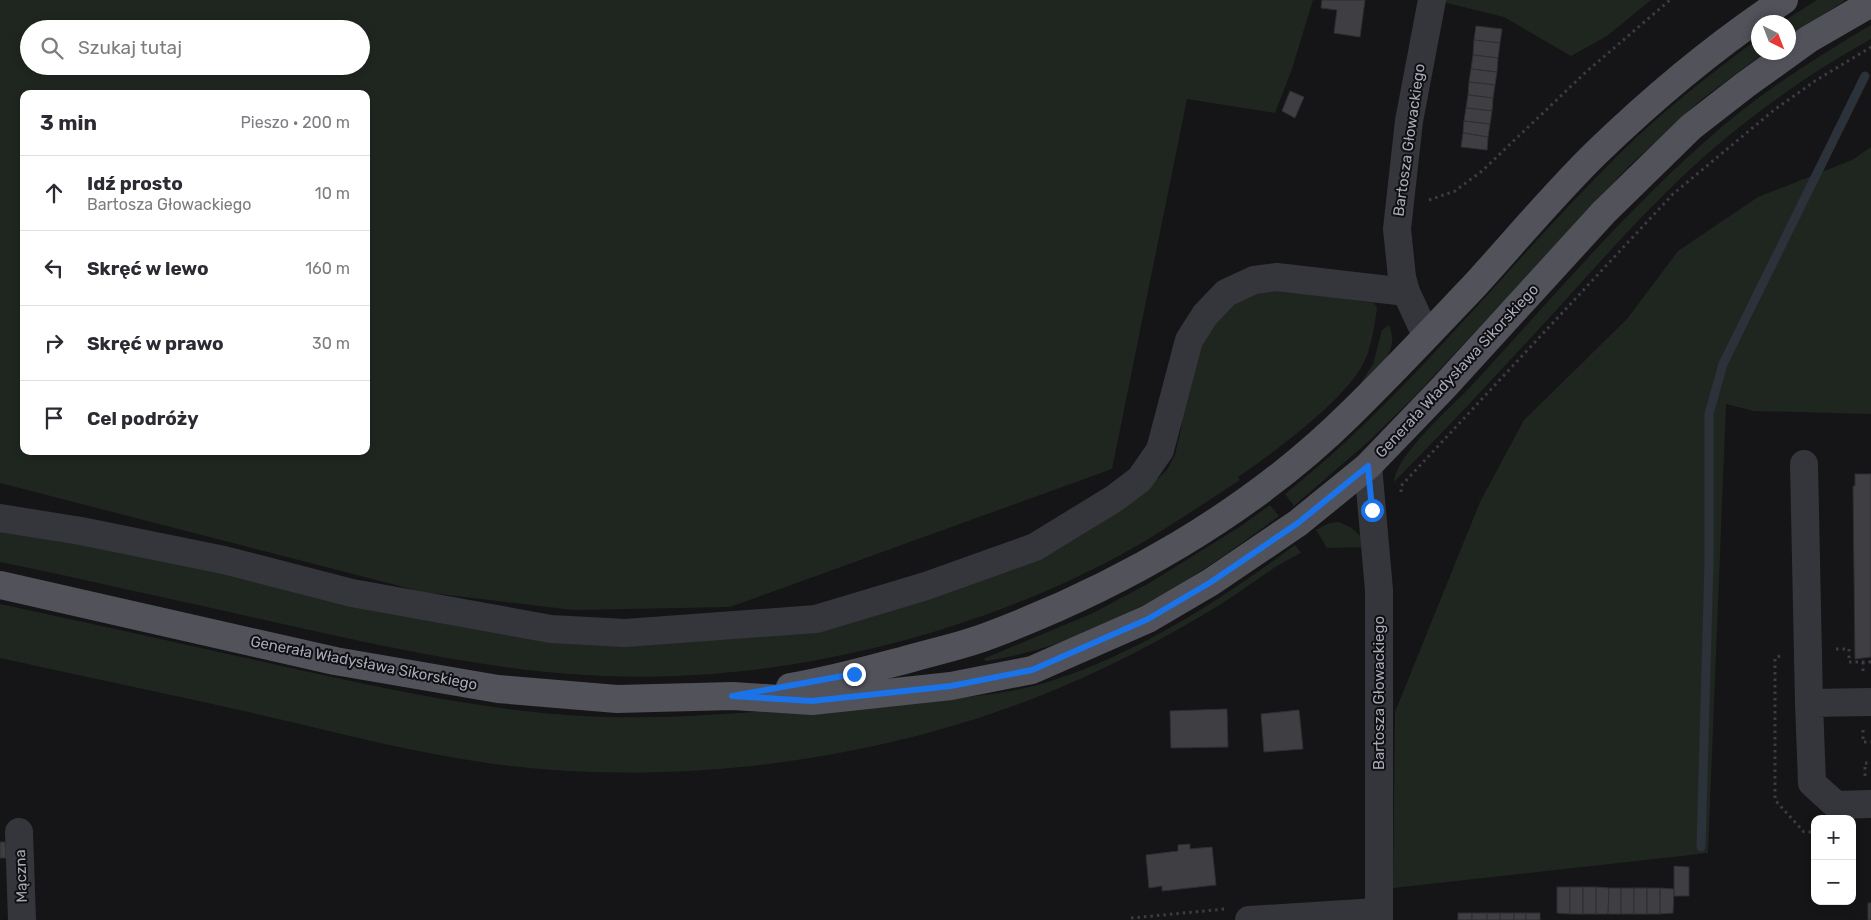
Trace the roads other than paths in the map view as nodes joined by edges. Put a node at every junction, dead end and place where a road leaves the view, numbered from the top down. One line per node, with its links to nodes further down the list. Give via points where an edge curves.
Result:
1 (1432, 0): 4 (street, Bartosza Głowackiego, via 1399,201 1399,256)
2 (1784, 0): 5 (main road, Generała Władysława Sikorskiego, via 1731,36 1609,141)
3 (1871, 3): 7 (main road, Generała Władysława Sikorskiego, via 1809,39 1745,85 1654,161)
4 (1406, 292): 5 (street, Bartosza Głowackiego); 8 (street, via 1277,277 1254,280 1226,293 1205,315 1189,340 1160,450 1140,479 1035,547 926,586 816,619 625,633 551,629 352,593 224,560)
5 (1426, 336): 10 (main road, Generała Władysława Sikorskiego, via 1349,416 1300,460 1193,536 1140,568 1069,604 985,638 854,674)
6 (1804, 464): 12 (street)
7 (1368, 466): 10 (main road, Generała Władysława Sikorskiego, via 1298,523 1211,582 1148,619 1032,670 951,686 812,701); 15 (street, Bartosza Głowackiego, via 1379,590)
8 (0, 518)
9 (0, 585): 10 (main road, Generała Władysława Sikorskiego, via 335,661 498,689 617,699)
10 (732, 696)
11 (1871, 702): 12 (street)
12 (1809, 703): 13 (street, via 1812,783 1836,805)
13 (1871, 804)
14 (19, 832): 16 (street, Mączna)
15 (1378, 916): 17 (street)
16 (22, 920)
17 (1248, 920)

